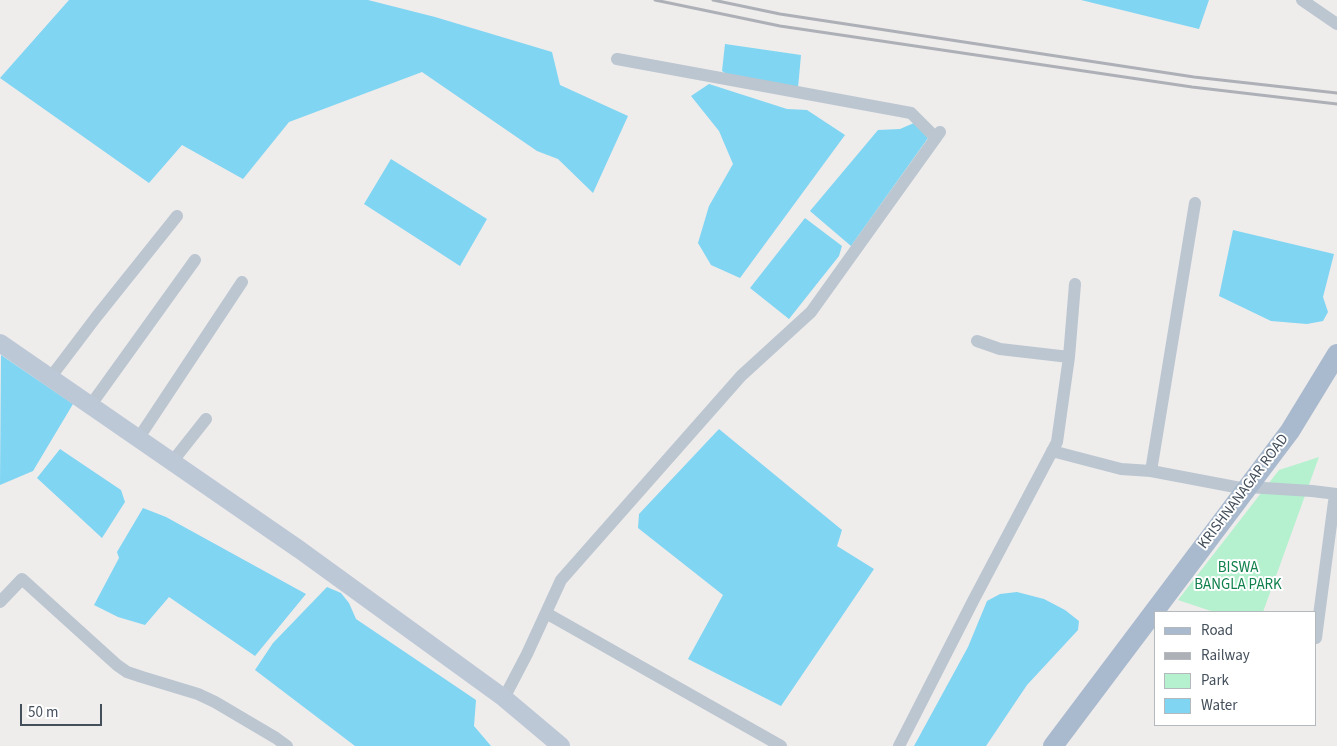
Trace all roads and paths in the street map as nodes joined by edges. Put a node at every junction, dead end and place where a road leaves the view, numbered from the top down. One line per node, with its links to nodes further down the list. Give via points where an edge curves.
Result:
1 (1302, 0): 2 (street)
2 (1337, 24)
3 (617, 59): 25 (street, via 911,113 938,135 811,312 741,376 595,541 561,580)
4 (1195, 203): 19 (street)
5 (177, 216): 13 (street)
6 (195, 260): 14 (street)
7 (242, 282): 16 (street)
8 (1075, 284): 12 (street)
9 (977, 341): 12 (street, via 1000,348)
10 (0, 343): 13 (street)
11 (1337, 354): 20 (main road, KRISHNANAGAR ROAD, via 1290,431)
12 (1069, 357): 17 (street, via 1057,442)
13 (50, 378): 14 (street)
14 (90, 406): 16 (street)
15 (206, 419): 18 (street)
16 (138, 439): 18 (street)
17 (1052, 451): 19 (street, via 1121,469); 31 (street)
18 (172, 462): 27 (street)
19 (1151, 471): 20 (street)
20 (1248, 487): 21 (street); 23 (main road, KRISHNANAGAR ROAD)
21 (1336, 494): 26 (street)
22 (0, 602): 28 (street, via 22,579 117,665 215,702)
23 (1155, 611)
24 (1154, 612): 32 (main road, KRISHNANAGAR ROAD)
25 (546, 613): 27 (street); 30 (street)
26 (1317, 631)
27 (504, 698): 29 (street)
28 (287, 746)
29 (561, 746)
30 (781, 746)
31 (900, 746)
32 (1053, 746)

